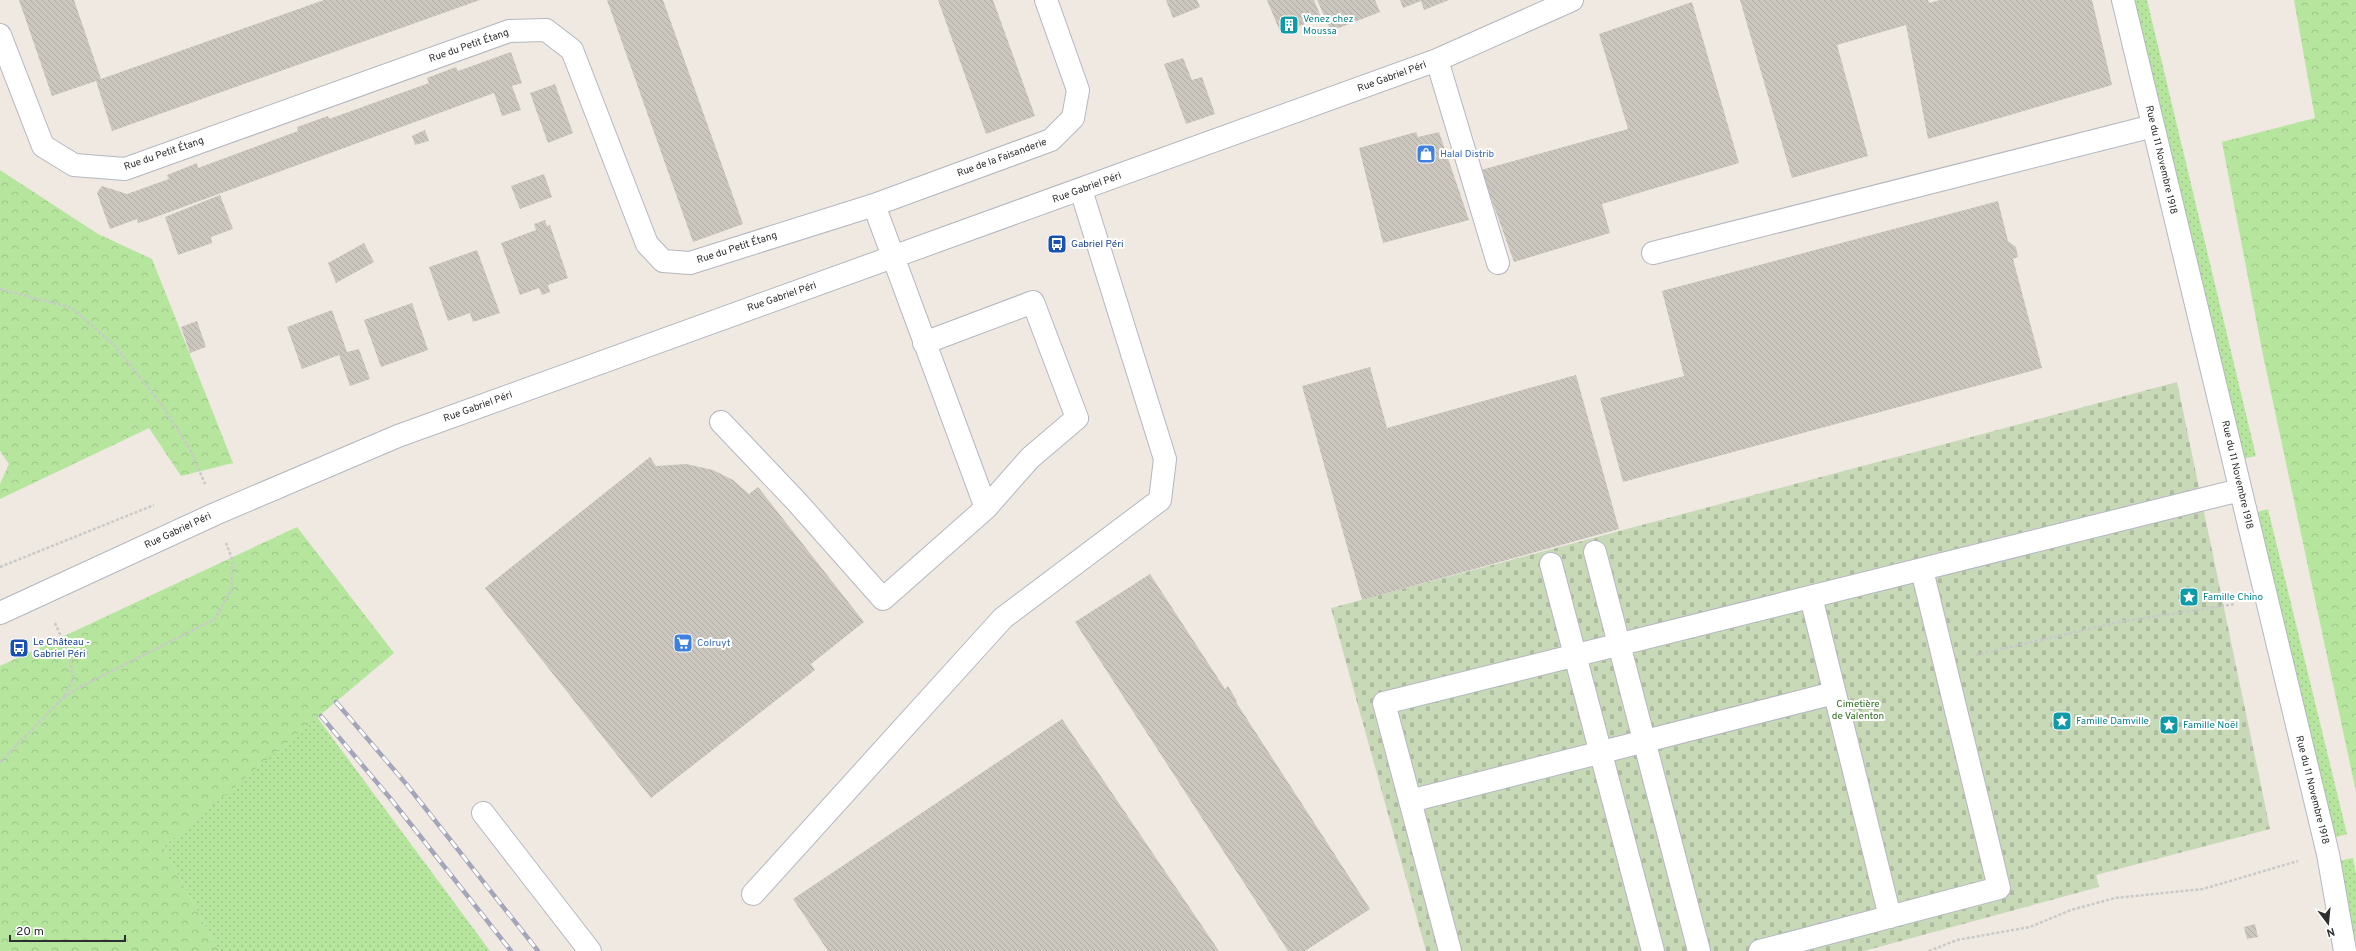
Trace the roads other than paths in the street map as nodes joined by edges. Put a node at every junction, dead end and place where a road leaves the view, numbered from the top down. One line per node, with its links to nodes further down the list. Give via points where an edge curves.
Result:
1 (1046, 0): 8 (street, Rue de la Faisanderie, via 1078,90 1074,118 1051,140)
2 (1572, 0): 5 (street, Rue Gabriel Péri)
3 (2123, 0): 6 (street, Rue du 11 Novembre 1918)
4 (0, 35): 8 (street, Rue du Petit Étang, via 43,146 74,165 125,169 509,30 546,30 572,50 647,244 663,261 690,263)
5 (1437, 60): 7 (street, Rue Gabriel Péri); 11 (street)
6 (2153, 126): 9 (street); 14 (street, Rue du 11 Novembre 1918)
7 (1081, 190): 10 (street, Rue Gabriel Péri); 28 (street, via 1165,460 1160,500 1003,618)
8 (874, 205): 10 (street)
9 (1652, 253)
10 (895, 258): 12 (street); 20 (street, Rue Gabriel Péri, via 398,436 215,514)
11 (1498, 263)
12 (924, 343): 15 (street); 15 (street, via 1033,302 1077,418 1030,458)
13 (721, 422): 15 (street, via 797,502 883,599)
14 (2240, 490): 18 (street); 35 (street, Rue du 11 Novembre 1918, via 2328,854)
15 (986, 508)
16 (1595, 552): 21 (street)
17 (1551, 564): 22 (street)
18 (1922, 570): 19 (street); 29 (street, via 1999,888)
19 (1811, 597): 21 (street); 23 (street)
20 (0, 613)
21 (1618, 645): 22 (street); 24 (street)
22 (1575, 656): 25 (street); 26 (street, via 1384,703)
23 (1834, 693): 24 (street); 29 (street)
24 (1644, 742): 25 (street); 33 (street)
25 (1600, 752): 26 (street); 32 (street)
26 (1410, 801): 31 (street)
27 (483, 813): 30 (street)
28 (753, 894)
29 (1890, 917): 34 (street)
30 (590, 951)
31 (1450, 951)
32 (1653, 951)
33 (1699, 951)
34 (1760, 951)
35 (2345, 951)

